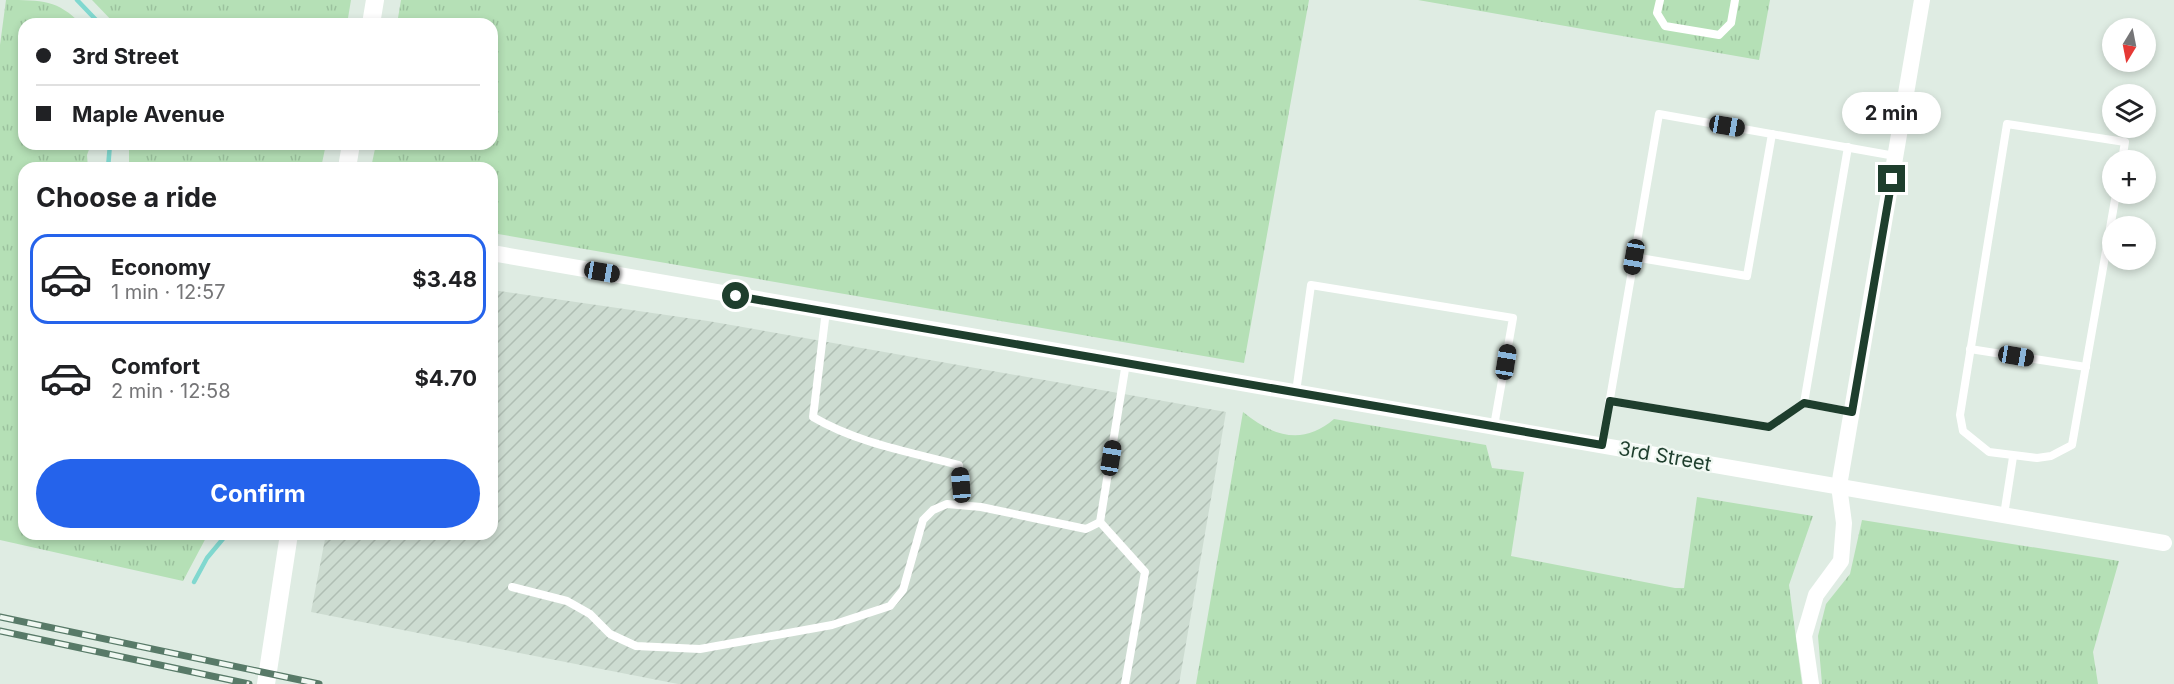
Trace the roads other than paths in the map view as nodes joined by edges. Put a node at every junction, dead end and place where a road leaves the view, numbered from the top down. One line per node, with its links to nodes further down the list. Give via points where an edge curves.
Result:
1 (375, 0): 5 (street)
2 (1659, 0): 3 (lane, via 1657,13 1665,26 1719,35 1731,22)
3 (1735, 0)
4 (1922, 0): 9 (street)
5 (372, 18)
6 (1772, 134): 7 (lane); 12 (lane, via 1747,276); 12 (lane, via 1659,114)
7 (1848, 147): 9 (lane); 19 (lane)
8 (2124, 150): 14 (lane, via 2125,142 2007,124)
9 (1895, 156): 20 (street)
10 (2114, 204): 16 (lane)
11 (498, 255): 13 (street, 3rd Street)
12 (1634, 257): 18 (lane)
13 (826, 311): 15 (street, 3rd Street); 25 (lane, via 813,417 830,428 872,442 959,465)
14 (1970, 349): 16 (lane); 23 (lane, via 1959,414 1963,431 1989,452)
15 (1126, 363): 17 (street, 3rd Street); 27 (lane)
16 (2086, 367): 23 (lane, via 2072,445 2051,456)
17 (1296, 392): 21 (street, 3rd Street); 21 (lane, via 1311,285 1513,318)
18 (1610, 401): 19 (lane, via 1769,427); 22 (lane)
19 (1804, 403): 20 (lane)
20 (1852, 412): 24 (street)
21 (1494, 426): 22 (street, 3rd Street)
22 (1602, 445): 24 (street, 3rd Street)
23 (2013, 457): 26 (lane)
24 (1839, 486): 26 (street, 3rd Street); 33 (street, via 1844,523 1841,561 1816,595 1804,636)
25 (963, 505): 27 (lane, via 1086,529); 30 (lane, via 947,504 923,520 903,590 890,606 832,625 700,649 636,646 610,634 590,614 567,601)
26 (2004, 515): 29 (street, 3rd Street)
27 (1100, 522): 32 (lane, via 1145,572)
28 (288, 540): 31 (street)
29 (2164, 543)
30 (512, 587)
31 (266, 684)
32 (1125, 684)
33 (1811, 684)

